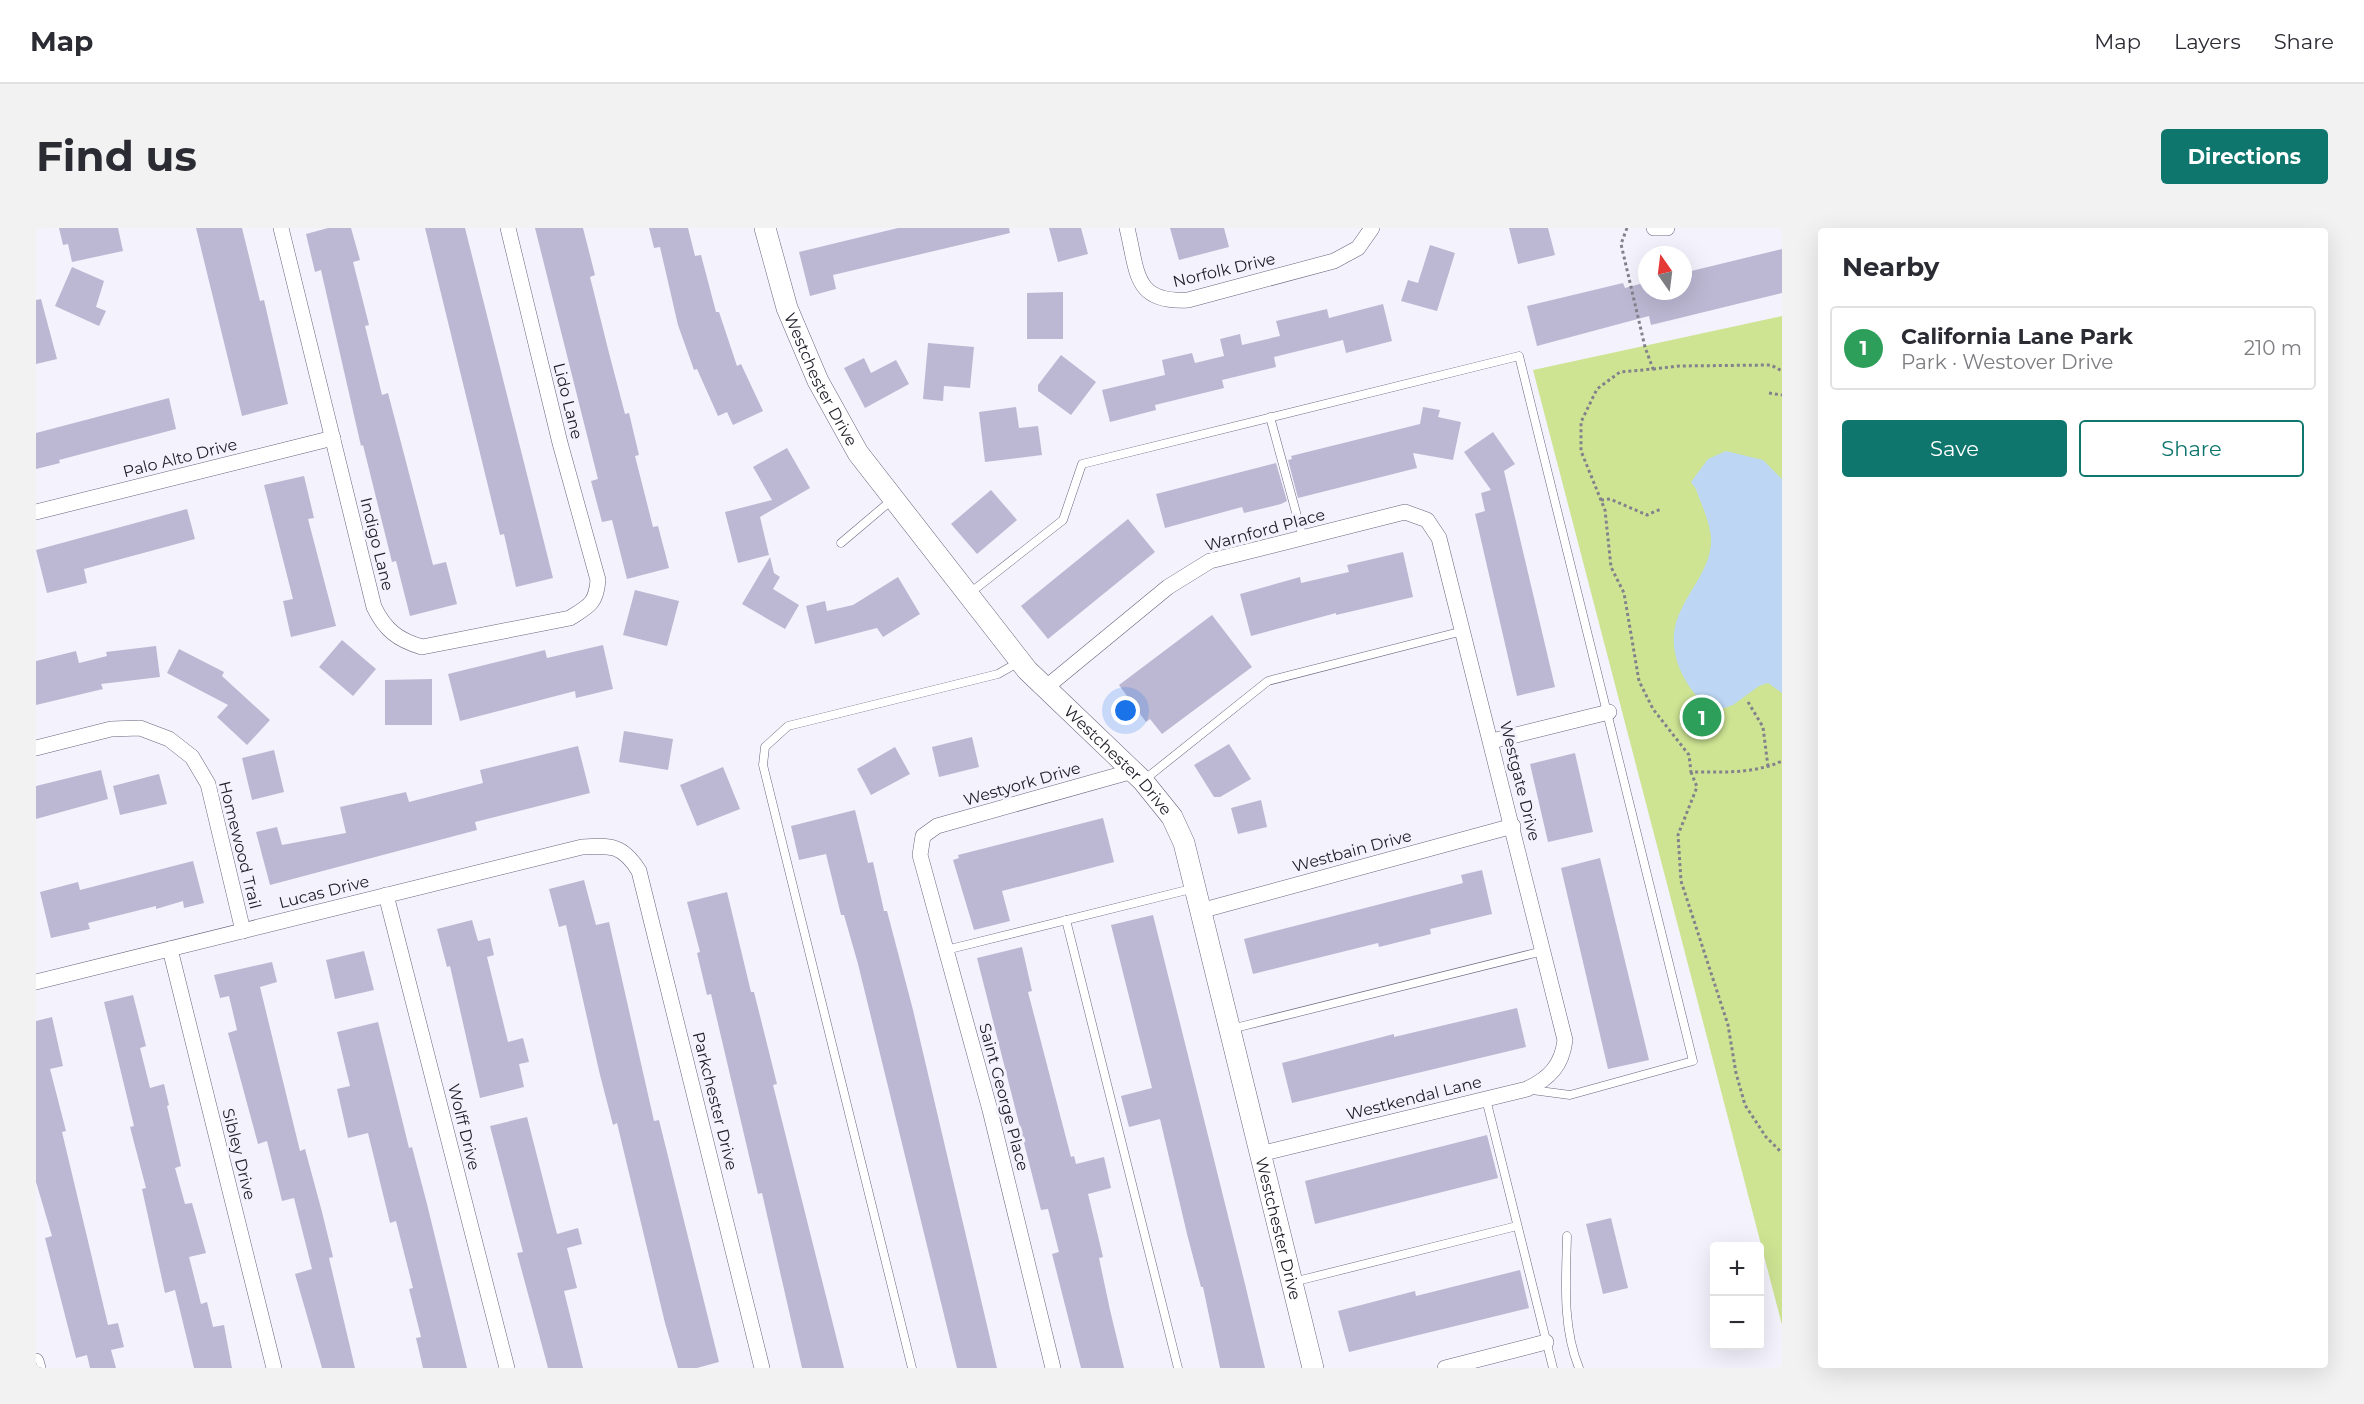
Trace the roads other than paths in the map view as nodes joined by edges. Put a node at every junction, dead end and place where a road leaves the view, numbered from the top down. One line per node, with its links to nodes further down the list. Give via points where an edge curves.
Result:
1 (281, 228): 9 (street, Indigo Lane)
2 (508, 228): 15 (street, Lido Lane)
3 (765, 228): 10 (street, Westchester Drive, via 787,308 819,381 858,453)
4 (1127, 228): 7 (street, Norfolk Drive, via 1143,286 1151,296 1170,301 1188,300 1334,261 1358,248)
5 (1654, 228): 6 (street)
6 (1667, 228)
7 (1369, 232)
8 (1270, 417): 13 (lane); 16 (lane, via 1082,464 1062,520); 20 (lane, via 1519,356)
9 (333, 438): 11 (street, Palo Alto Drive); 15 (street, Indigo Lane, via 374,607 384,627 403,642 422,647 570,618 597,596)
10 (894, 498): 14 (lane); 16 (street, Westchester Drive)
11 (36, 512)
12 (1427, 520): 13 (street, Warnford Place, via 1405,512); 17 (street, Westgate Drive, via 1439,538)
13 (1303, 538): 19 (street, Warnford Place, via 1210,561 1168,587)
14 (841, 543)
15 (598, 580)
16 (969, 594): 18 (street, Westchester Drive)
17 (1463, 631): 21 (street, Westgate Drive); 23 (lane, via 1268,681)
18 (1020, 662): 19 (street, Westchester Drive); 50 (lane, via 998,674 788,726 765,747 763,765)
19 (1044, 689): 23 (street, Westchester Drive)
20 (1609, 712): 21 (street); 38 (lane, via 1693,1061 1570,1095)
21 (1492, 741): 24 (street, Westgate Drive)
22 (36, 748): 31 (street, Homewood Trail, via 111,729 140,728 169,739 192,757 208,784)
23 (1138, 776): 25 (street, Westyork Drive, via 937,826); 27 (street, Westchester Drive, via 1172,817 1184,843)
24 (1513, 826): 29 (street, Westbain Drive); 34 (street, Westgate Drive)
25 (923, 836): 33 (street, Saint George Place, via 920,855)
26 (621, 849): 28 (street, Lucas Drive, via 582,847); 49 (street, Parkchester Drive, via 639,871)
27 (1195, 888): 29 (street, Westchester Drive); 30 (lane)
28 (387, 895): 31 (street, Lucas Drive); 48 (street, Wolff Drive)
29 (1200, 911): 36 (street, Westchester Drive)
30 (1066, 920): 33 (lane); 52 (lane)
31 (243, 931): 32 (street, Lucas Drive)
32 (170, 949): 35 (street, Lucas Drive); 47 (street, Sibley Drive)
33 (946, 950): 51 (street, Saint George Place)
34 (1543, 951): 36 (lane); 37 (street, Westgate Drive, via 1565,1040)
35 (36, 982)
36 (1229, 1029): 40 (street, Westchester Drive)
37 (1563, 1054): 38 (street, Westkendal Lane, via 1543,1081)
38 (1527, 1089): 39 (street, Westkendal Lane)
39 (1486, 1099): 40 (street, Westkendal Lane); 41 (lane)
40 (1260, 1154): 43 (street, Westchester Drive)
41 (1517, 1226): 43 (lane); 44 (lane)
42 (1567, 1236): 56 (lane, via 1565,1297 1572,1351)
43 (1291, 1282): 53 (street, Westchester Drive)
44 (1546, 1342): 54 (street); 55 (lane)
45 (36, 1361): 46 (street)
46 (38, 1368)
47 (274, 1368)
48 (507, 1368)
49 (762, 1368)
50 (912, 1368)
51 (1053, 1368)
52 (1178, 1368)
53 (1312, 1368)
54 (1445, 1368)
55 (1553, 1368)
56 (1579, 1368)

